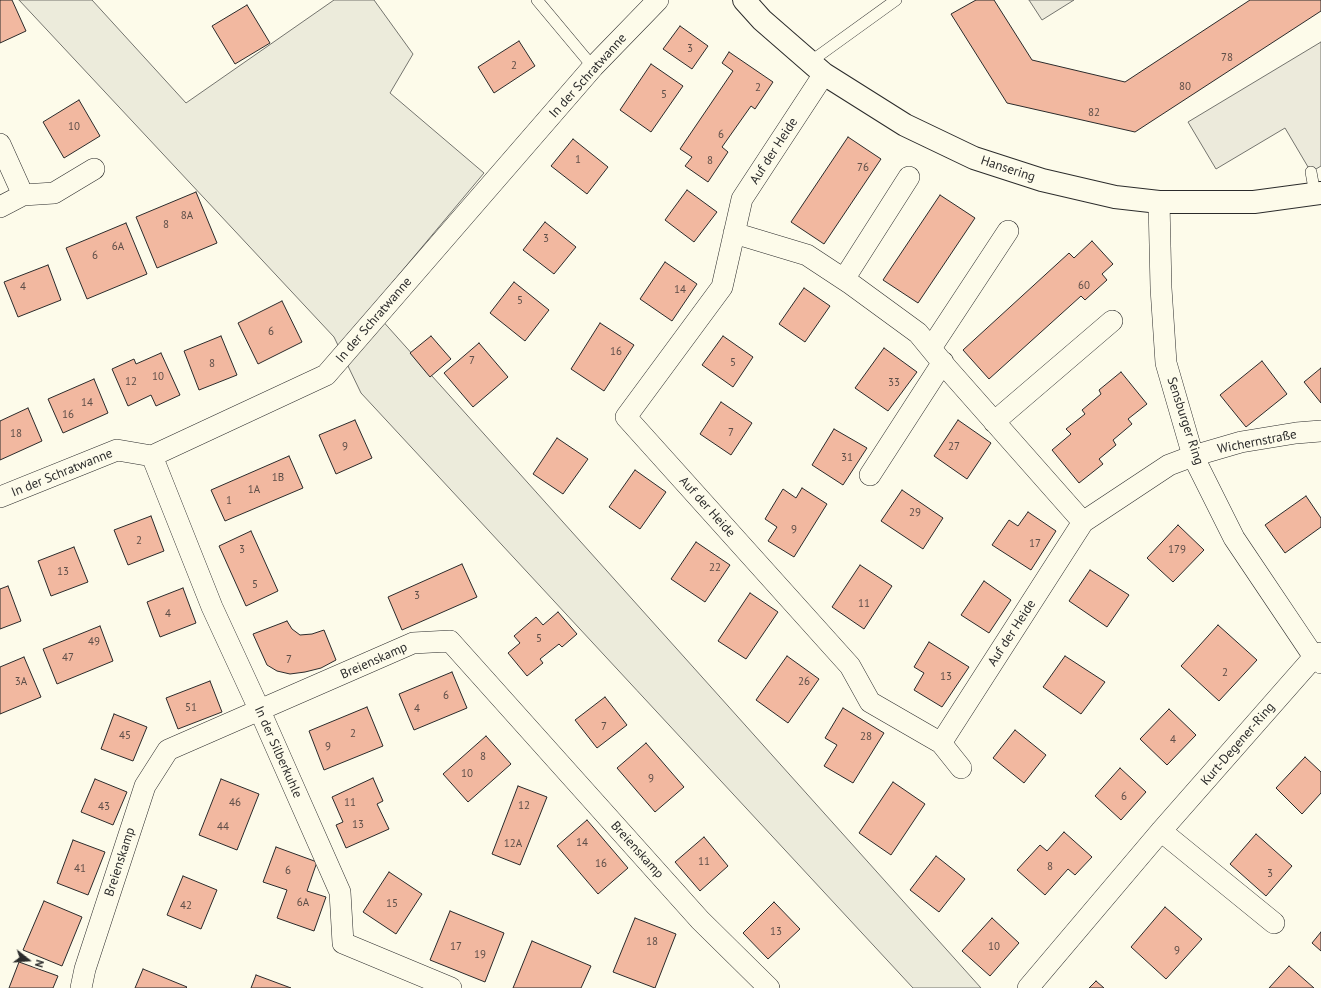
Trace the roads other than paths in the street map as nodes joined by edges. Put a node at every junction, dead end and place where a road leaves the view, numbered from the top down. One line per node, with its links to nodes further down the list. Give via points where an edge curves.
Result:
1 (537, 0): 5 (lane)
2 (658, 0): 5 (street, In der Schratwanne)
3 (744, 0): 6 (street, Hansering, via 762,20)
4 (896, 0): 6 (lane)
5 (593, 67): 22 (street, In der Schratwanne, via 326,375)
6 (817, 68): 13 (street, Hansering, via 905,125 974,158 1042,180 1115,197); 16 (street, Auf der Heide, via 742,199)
7 (0, 144): 12 (street)
8 (94, 169): 12 (street, via 54,193)
9 (1311, 172): 11 (lane)
10 (909, 176): 17 (street)
11 (1318, 193): 13 (street, Hansering, via 1254,202)
12 (23, 195): 14 (street)
13 (1159, 202): 23 (street, Sensburger Ring, via 1166,363)
14 (0, 207)
15 (1008, 231): 19 (street)
16 (734, 233): 17 (street, via 807,255); 29 (street, Auf der Heide, via 722,287 626,417 850,666 870,702)
17 (844, 279): 19 (street, via 918,333)
18 (1112, 321): 20 (street)
19 (937, 355): 20 (street); 24 (street)
20 (994, 422): 26 (street)
21 (1321, 431): 23 (street, Wichernstraße, via 1241,442)
22 (152, 456): 25 (street, In der Schratwanne, via 117,450); 28 (street, In der Silberkuhle, via 212,607)
23 (1193, 456): 26 (street, Auf der Heide, via 1169,465); 27 (street, Sensburger Ring, via 1234,538)
24 (870, 475)
25 (0, 497)
26 (1083, 522): 29 (street, Auf der Heide)
27 (1319, 657): 31 (street, Kurt-Degener-Ring)
28 (260, 711): 33 (street, Breienskamp, via 168,750 145,786); 34 (street, In der Silberkuhle, via 340,892 343,943); 35 (street, Breienskamp, via 413,643 450,641 700,920)
29 (941, 743): 30 (street, Auf der Heide)
30 (961, 768)
31 (1161, 832): 32 (street); 36 (street, Kurt-Degener-Ring)
32 (1274, 923)
33 (81, 988)
34 (451, 988)
35 (769, 988)
36 (1028, 988)

